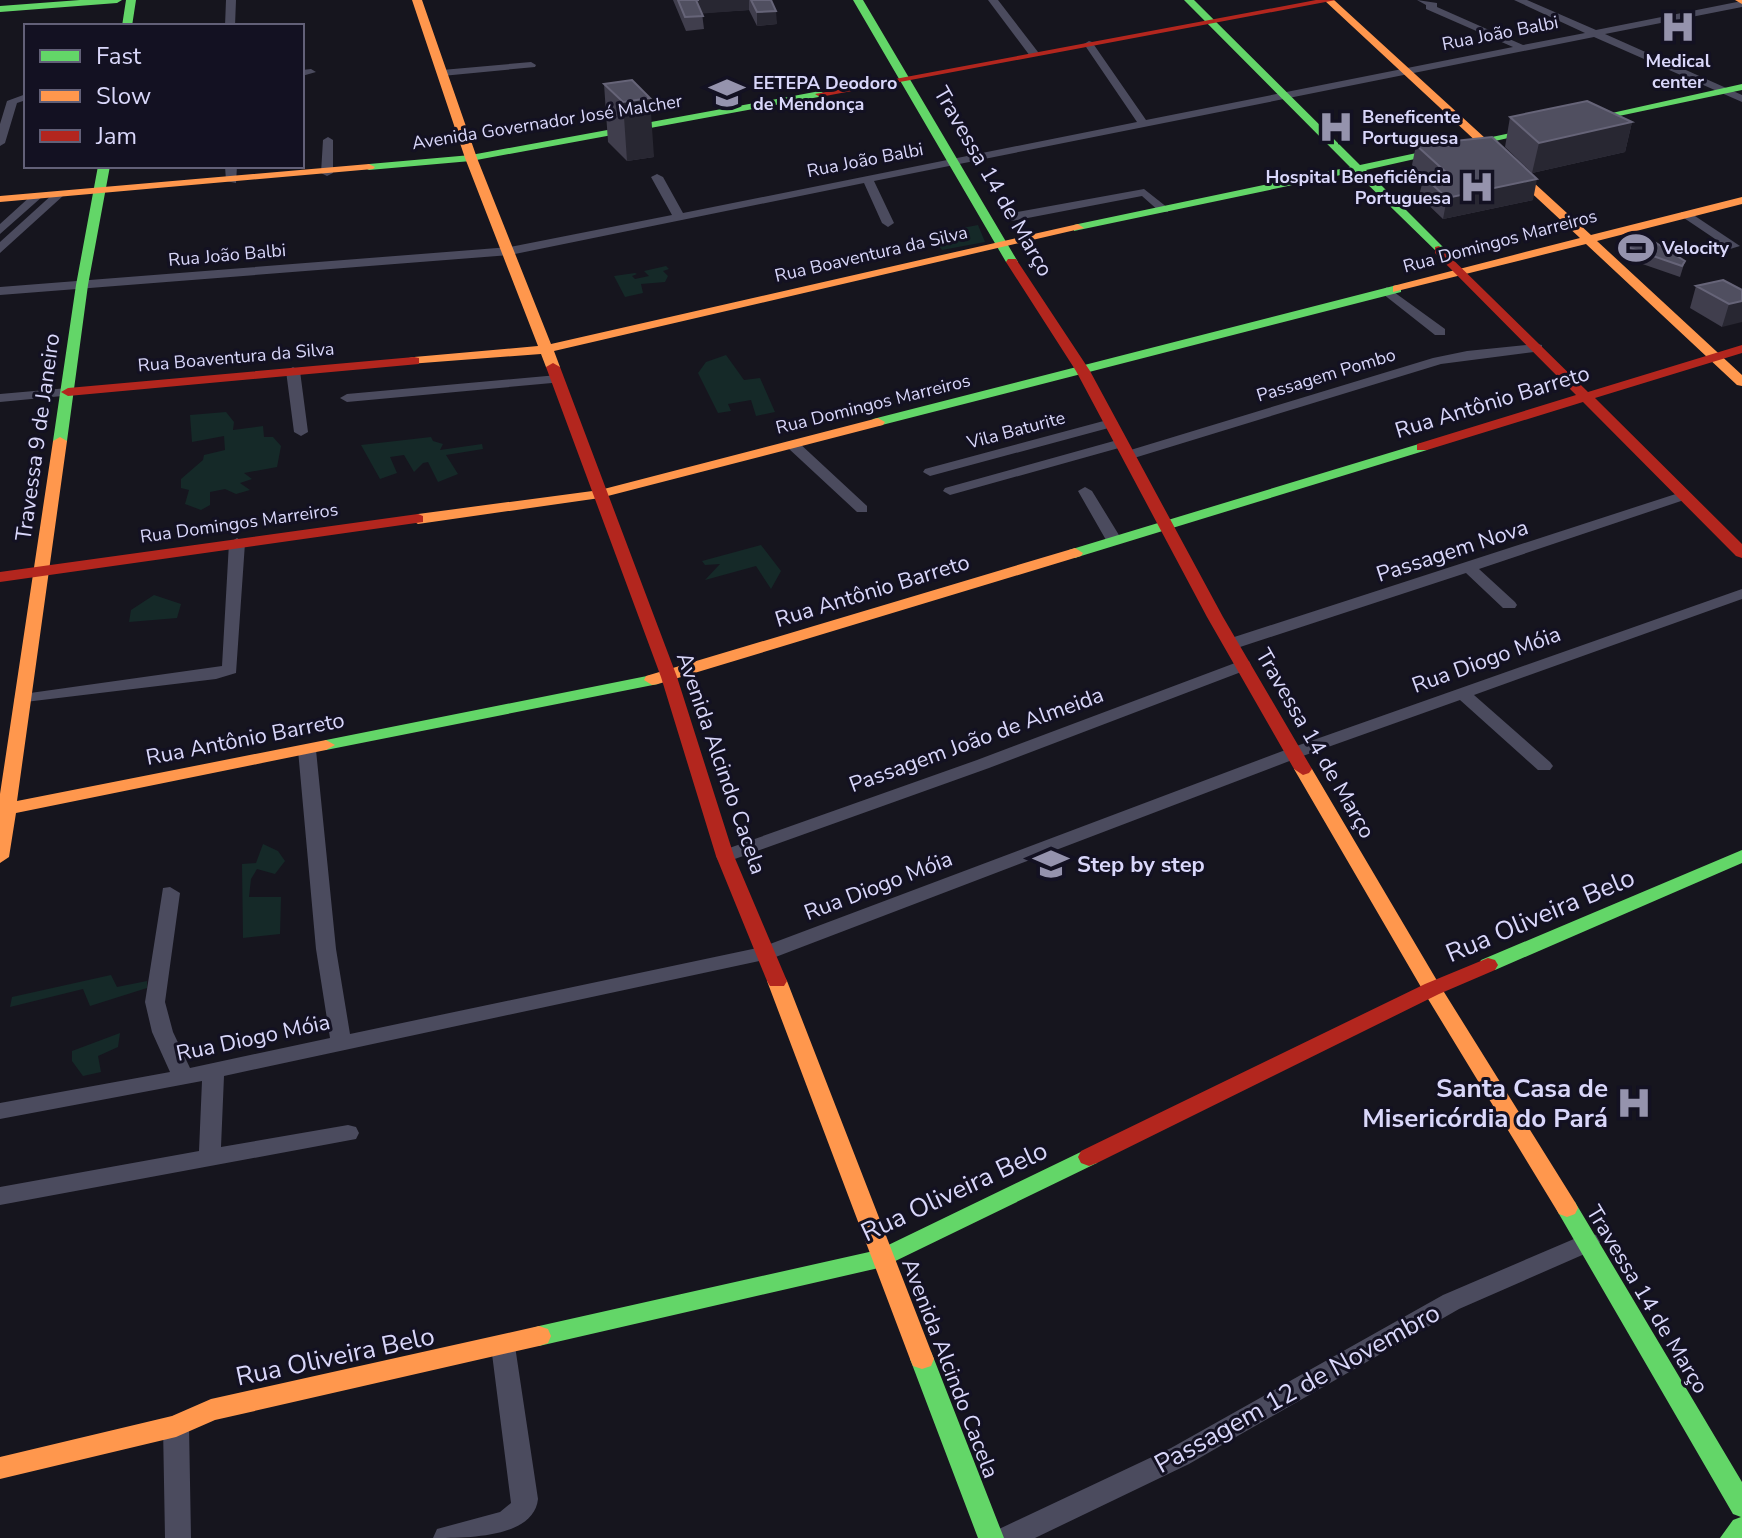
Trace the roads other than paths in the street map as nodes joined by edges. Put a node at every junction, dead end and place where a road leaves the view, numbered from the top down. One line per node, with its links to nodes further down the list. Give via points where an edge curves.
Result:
1 (117, 0): 14 (street)
2 (131, 0): 16 (street)
3 (231, 0): 17 (street)
4 (417, 0): 24 (street, Avenida Alcindo Cacela)
5 (858, 0): 25 (street, Travessa 14 de Março)
6 (993, 0): 21 (street)
7 (1189, 0): 15 (street)
8 (1330, 0): 15 (street, Avenida Governador José Malcher); 23 (street)
9 (1422, 0): 20 (street)
10 (1519, 0): 13 (street)
11 (1741, 2): 18 (street, Rua João Balbi)
12 (1552, 3): 13 (street)
13 (1534, 7): 18 (street)
14 (0, 9)
15 (1209, 21): 19 (street, Avenida Governador José Malcher); 28 (street)
16 (127, 24)
17 (230, 24)
18 (1592, 33): 20 (street, Rua João Balbi); 27 (street)
19 (1089, 44): 21 (street, Avenida Governador José Malcher); 31 (street)
20 (1520, 47): 23 (street, Rua João Balbi)
21 (1034, 54): 25 (street, Avenida Governador José Malcher)
22 (531, 65): 24 (street)
23 (1406, 70): 28 (street, Rua João Balbi); 33 (street)
24 (442, 73): 35 (street, Avenida Alcindo Cacela)
25 (905, 78): 35 (street, Avenida Governador José Malcher); 36 (street, Travessa 14 de Março)
26 (1742, 87): 27 (street, Rua Boaventura da Silva)
27 (1722, 91): 30 (street); 33 (street, Rua Boaventura da Silva)
28 (1283, 94): 31 (street, Rua João Balbi); 38 (street)
29 (24, 97): 34 (street, via 12,100)
30 (1742, 99)
31 (1143, 123): 36 (street, Rua João Balbi)
32 (328, 140): 39 (street)
33 (1483, 141): 38 (street, Rua Boaventura da Silva); 54 (street)
34 (0, 143)
35 (471, 158): 39 (street, Avenida Governador José Malcher); 58 (street, Avenida Alcindo Cacela)
36 (951, 161): 42 (street, Rua João Balbi); 55 (street, Travessa 14 de Março)
37 (104, 168): 43 (street, Travessa 9 de Janeiro)
38 (1358, 168): 48 (street, Rua Boaventura da Silva); 59 (street)
39 (327, 173): 40 (street, Avenida Governador José Malcher)
40 (232, 174): 43 (street, Avenida Governador José Malcher)
41 (657, 177): 50 (street)
42 (867, 178): 50 (street, Rua João Balbi); 52 (street)
43 (99, 192): 44 (street, Avenida Governador José Malcher); 60 (street, Travessa 9 de Janeiro)
44 (58, 195): 45 (street, Avenida Governador José Malcher); 57 (street)
45 (37, 196): 46 (street, Avenida Governador José Malcher); 53 (street)
46 (0, 199)
47 (1742, 200): 49 (street, Rua Domingos Marreiros)
48 (1164, 210): 51 (street, via 1144,192); 55 (street, Rua Boaventura da Silva)
49 (1685, 214): 54 (street, Rua Domingos Marreiros); 56 (street)
50 (679, 216): 58 (street, Rua João Balbi)
51 (1012, 217)
52 (888, 223)
53 (0, 230)
54 (1589, 238): 59 (street, Rua Domingos Marreiros); 67 (street)
55 (1000, 245): 65 (street, Rua Boaventura da Silva); 69 (street, Travessa 14 de Março)
56 (1734, 246)
57 (0, 249)
58 (510, 251): 60 (street, Rua João Balbi); 65 (street, Avenida Alcindo Cacela)
59 (1460, 272): 62 (street, Rua Domingos Marreiros); 64 (street)
60 (82, 285): 61 (street, Rua João Balbi); 72 (street, Travessa 9 de Janeiro)
61 (0, 291)
62 (1387, 291): 63 (street); 69 (street, Rua Domingos Marreiros)
63 (1440, 332)
64 (1537, 348): 73 (street); 79 (street, Passagem Pombo, via 1438,361)
65 (547, 349): 68 (street, Rua Boaventura da Silva); 70 (street, Avenida Alcindo Cacela)
66 (1742, 349): 67 (street, Rua Antônio Barreto)
67 (1714, 357): 71 (street); 73 (street, Rua Antônio Barreto)
68 (293, 371): 72 (street, Rua Boaventura da Silva); 77 (street)
69 (1083, 371): 76 (street, Travessa 14 de Março); 78 (street, Rua Domingos Marreiros)
70 (558, 379): 75 (street); 83 (street, Avenida Alcindo Cacela)
71 (1742, 382)
72 (68, 392): 74 (street, Rua Boaventura da Silva); 91 (street, Travessa 9 de Janeiro)
73 (1589, 397): 84 (street); 86 (street, Rua Antônio Barreto)
74 (0, 398)
75 (347, 398)
76 (1111, 423): 79 (street, Travessa 14 de Março); 80 (street, Vila Baturite)
77 (301, 432)
78 (793, 445): 83 (street, Rua Domingos Marreiros); 85 (street)
79 (1125, 449): 81 (street, Passagem Pombo); 86 (street, Travessa 14 de Março)
80 (930, 472)
81 (950, 491)
82 (1085, 491): 87 (street)
83 (600, 494): 88 (street, Rua Domingos Marreiros); 97 (street, Avenida Alcindo Cacela)
84 (1685, 495): 89 (street); 90 (street, Passagem Nova)
85 (862, 509)
86 (1166, 524): 87 (street, Rua Antônio Barreto); 95 (street, Travessa 14 de Março)
87 (1114, 540): 97 (street, Rua Antônio Barreto)
88 (237, 543): 91 (street, Rua Domingos Marreiros); 99 (street, via 230,669)
89 (1742, 553)
90 (1469, 568): 94 (street); 95 (street, Passagem Nova)
91 (42, 571): 92 (street, Rua Domingos Marreiros); 99 (street, Travessa 9 de Janeiro)
92 (0, 577)
93 (1742, 594): 98 (street, Rua Diogo Móia)
94 (1509, 605)
95 (1231, 644): 96 (street, Travessa 14 de Março)
96 (1243, 665): 101 (street, Travessa 14 de Março); 104 (street, Passagem João de Almeida)
97 (669, 677): 100 (street, Rua Antônio Barreto); 104 (street, Avenida Alcindo Cacela)
98 (1462, 693): 101 (street, Rua Diogo Móia); 102 (street)
99 (23, 699): 103 (street, Travessa 9 de Janeiro)
100 (307, 750): 103 (street, Rua Antônio Barreto); 110 (street, via 326,949)
101 (1294, 753): 108 (street, Rua Diogo Móia); 109 (street, Travessa 14 de Março)
102 (1544, 766)
103 (4, 810): 106 (street, Travessa 9 de Janeiro)
104 (725, 856): 108 (street, Avenida Alcindo Cacela)
105 (1742, 856): 109 (street, Rua Oliveira Belo)
106 (0, 857)
107 (170, 893): 112 (street, via 155,1002 159,1030)
108 (766, 953): 110 (street, Rua Diogo Móia); 118 (street, Avenida Alcindo Cacela)
109 (1432, 989): 117 (street, Travessa 14 de Março); 118 (street, Rua Oliveira Belo)
110 (341, 1042): 111 (street, Rua Diogo Móia)
111 (213, 1070): 112 (street, Rua Diogo Móia); 115 (street)
112 (184, 1077): 113 (street, Rua Diogo Móia)
113 (0, 1111)
114 (348, 1133): 115 (street)
115 (210, 1157): 116 (street)
116 (0, 1196)
117 (1588, 1242): 122 (street, Travessa 14 de Março); 127 (street, Passagem 12 de Novembro, via 1451,1302 1180,1456)
118 (883, 1258): 119 (street, Rua Oliveira Belo); 126 (street, Avenida Alcindo Cacela)
119 (503, 1346): 120 (street, Rua Oliveira Belo, via 211,1410); 125 (street, via 524,1509 507,1522)
120 (176, 1426): 121 (street, Rua Oliveira Belo); 124 (street)
121 (0, 1468)
122 (1742, 1506)
123 (1742, 1529): 128 (street)
124 (178, 1538)
125 (446, 1538)
126 (991, 1538)
127 (1008, 1538)
128 (1733, 1538)

